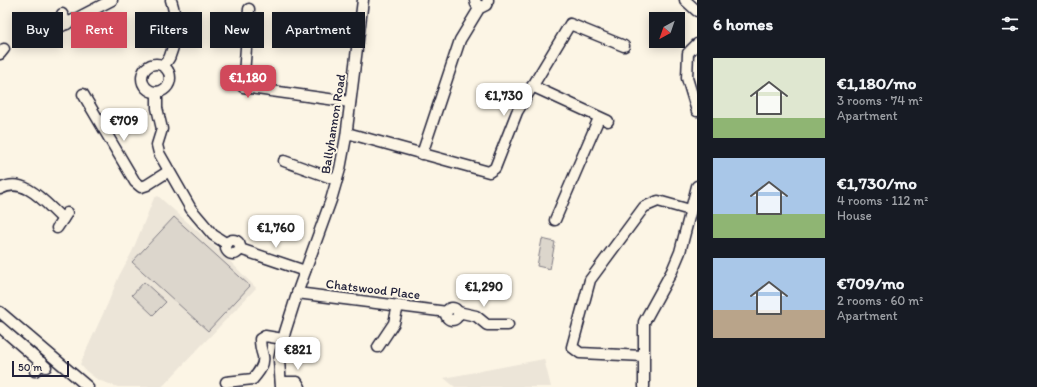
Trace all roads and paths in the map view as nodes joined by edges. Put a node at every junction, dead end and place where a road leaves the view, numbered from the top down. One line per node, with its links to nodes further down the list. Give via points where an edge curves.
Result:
1 (112, 0): 10 (street)
2 (171, 0): 14 (street, via 176,13 175,31 170,57)
3 (363, 0): 18 (street, Ballyhannon Road)
4 (488, 0): 6 (street, via 486,5)
5 (686, 0): 8 (street)
6 (478, 3): 21 (street, via 460,40)
7 (249, 9): 18 (street, via 243,87)
8 (697, 11)
9 (63, 16): 10 (street)
10 (67, 24): 11 (street)
11 (63, 26)
12 (697, 44): 19 (street, via 688,53 687,78)
13 (624, 46): 15 (street, via 570,24)
14 (163, 66): 16 (street, via 169,72 170,81 166,89); 16 (street, via 149,66 143,73 145,87)
15 (532, 86): 21 (street, via 517,112 495,168 489,172); 28 (street, via 603,120)
16 (157, 92): 23 (street, via 157,108 162,129 157,145)
17 (83, 94): 23 (street, via 135,182 141,187)
18 (350, 102): 20 (street, Ballyhannon Road)
19 (697, 111)
20 (347, 133): 21 (street); 24 (street, Ballyhannon Road)
21 (422, 154)
22 (284, 162): 24 (street)
23 (169, 171): 30 (street, via 191,209 213,235 227,244 231,253 240,249)
24 (337, 180): 30 (street, Ballyhannon Road)
25 (697, 186): 27 (street)
26 (0, 189): 29 (street, via 12,185 27,188 65,216)
27 (690, 210): 38 (street, via 680,252 644,322); 38 (street, via 658,201 644,207 590,280 572,347 580,353)
28 (555, 220)
29 (57, 228)
30 (305, 271): 31 (street, Ballyhannon Road)
31 (297, 293): 32 (street, Chatswood Place); 36 (street, Ballyhannon Road)
32 (398, 306): 34 (street, Chatswood Place, via 447,312 448,317 453,319 457,318 458,312 476,316 487,325); 37 (street, via 394,323)
33 (0, 312): 42 (street)
34 (508, 325)
35 (0, 327): 39 (street)
36 (283, 339): 40 (street, via 265,336 260,340 263,358 261,369 252,379); 41 (street, Ballyhannon Road, via 279,360)
37 (378, 347)
38 (644, 356): 44 (street)
39 (41, 367)
40 (226, 382)
41 (281, 384): 43 (street, via 297,382)
42 (88, 387)
43 (300, 387)
44 (644, 387)

